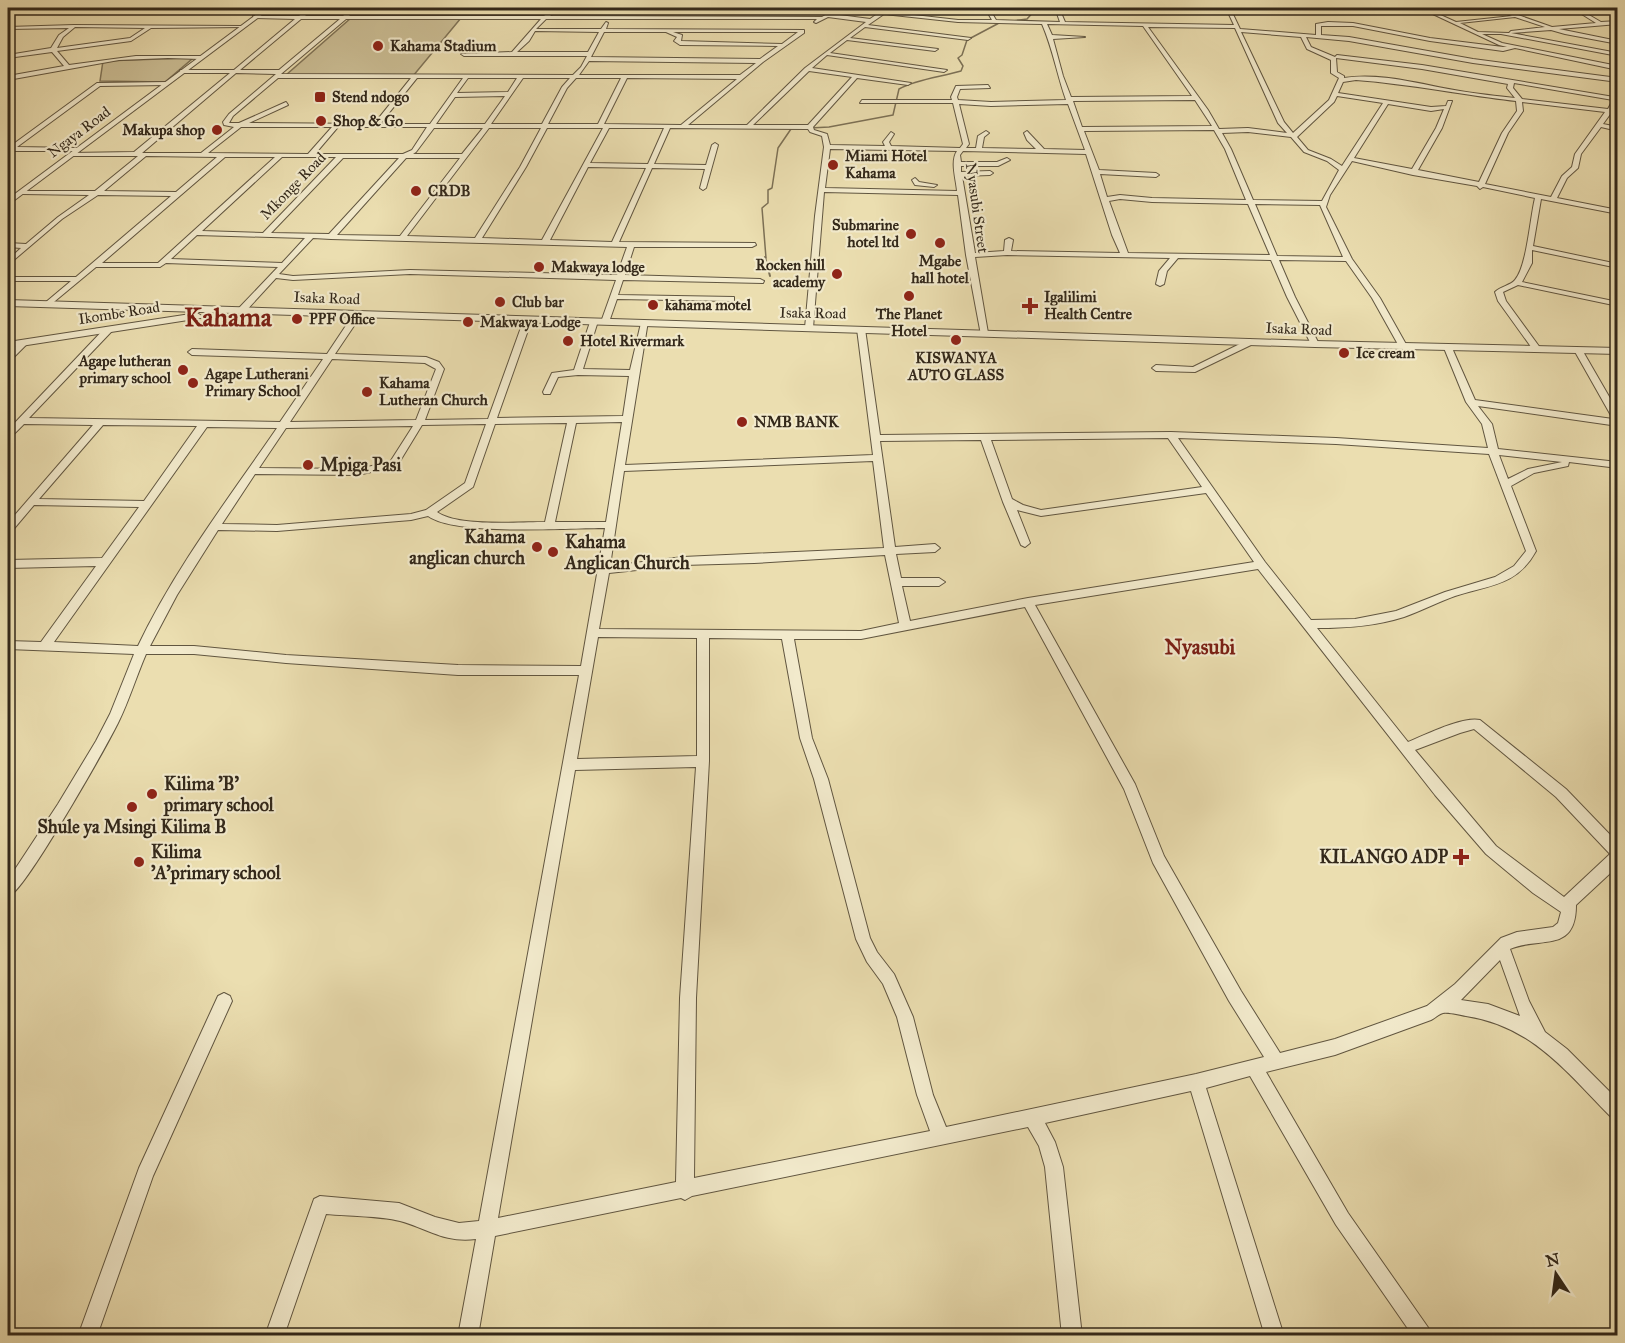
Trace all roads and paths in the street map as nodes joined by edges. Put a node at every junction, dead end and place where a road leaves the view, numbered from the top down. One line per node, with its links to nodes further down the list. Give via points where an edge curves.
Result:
1 (268, 8): 23 (street, Ngaya Road)
2 (311, 8): 24 (street)
3 (354, 8): 15 (street); 20 (street)
4 (505, 8): 26 (street)
5 (557, 8): 27 (street)
6 (656, 8): 30 (street)
7 (710, 8): 31 (street)
8 (839, 8): 29 (street)
9 (987, 8): 35 (street)
10 (1057, 8): 38 (street)
11 (1228, 8): 47 (street)
12 (1422, 8): 34 (street)
13 (1495, 8): 22 (street)
14 (1574, 8): 39 (street)
15 (363, 9)
16 (383, 9): 21 (street)
17 (416, 9): 25 (street)
18 (886, 10): 32 (street); 33 (street)
19 (937, 12): 32 (street)
20 (344, 16): 21 (street); 24 (street); 91 (street)
21 (375, 16): 25 (street)
22 (1516, 16): 34 (street); 48 (street)
23 (255, 17): 24 (street); 44 (street, Ngaya Road)
24 (301, 17): 90 (street)
25 (407, 17): 26 (street)
26 (498, 17): 27 (street)
27 (546, 17): 28 (street); 49 (street)
28 (608, 17): 30 (street); 50 (street)
29 (825, 17): 31 (street); 33 (street); 52 (street)
30 (652, 18): 31 (street)
31 (708, 18)
32 (939, 19): 35 (street)
33 (871, 21): 43 (street)
34 (1451, 21): 53 (street)
35 (995, 22): 37 (street)
36 (1617, 22): 39 (street)
37 (1044, 23): 38 (street); 59 (street)
38 (1063, 23): 40 (street)
39 (1603, 23): 45 (street); 48 (street)
40 (1146, 25): 47 (street); 114 (street)
41 (74, 26): 42 (street); 46 (street); 72 (street, via 61,36)
42 (151, 26): 44 (street); 72 (street, via 131,39)
43 (865, 26): 61 (street); 62 (street)
44 (241, 27): 80 (street, Ngaya Road)
45 (1617, 27)
46 (8, 28)
47 (1239, 28): 55 (street); 141 (street, via 1275,113)
48 (1547, 28): 54 (street); 58 (street)
49 (532, 30): 50 (street); 74 (street)
50 (604, 30): 51 (street); 81 (street)
51 (664, 31): 52 (street); 66 (street, via 680,36 680,43)
52 (802, 32): 66 (street)
53 (1476, 32): 54 (street); 63 (street)
54 (1501, 33): 63 (street); 67 (street)
55 (1302, 34): 56 (street); 82 (street, via 1309,48)
56 (1318, 36): 57 (street, via 1318,25 1322,23); 69 (street)
57 (1406, 36): 64 (street); 69 (street)
58 (1576, 36): 65 (street); 67 (street)
59 (1050, 37): 60 (street); 116 (street)
60 (1082, 37)
61 (968, 38)
62 (847, 39): 71 (street); 75 (street)
63 (1489, 39): 68 (street)
64 (1432, 40): 70 (street); 76 (street)
65 (1617, 44)
66 (782, 45): 83 (street)
67 (1562, 45): 77 (street); 79 (street)
68 (1514, 47): 70 (street); 77 (street)
69 (1400, 48): 76 (street)
70 (1499, 48): 85 (street, via 1493,60)
71 (935, 49)
72 (53, 50): 78 (street); 84 (street)
73 (464, 54): 74 (street)
74 (513, 54): 81 (street)
75 (828, 54): 87 (street); 88 (street)
76 (1435, 54): 85 (street)
77 (1546, 54): 86 (street)
78 (8, 56)
79 (1617, 56)
80 (200, 57): 84 (street, via 131,57); 89 (street, Ngaya Road)
81 (590, 57): 83 (street); 94 (street)
82 (1337, 57): 92 (street); 102 (street, via 1334,73)
83 (761, 61): 96 (street)
84 (68, 66): 100 (street)
85 (1508, 66): 104 (street)
86 (1617, 68)
87 (807, 69): 97 (street); 131 (street)
88 (944, 70)
89 (183, 71): 90 (street); 105 (street, Ngaya Road)
90 (233, 72): 91 (street); 151 (street)
91 (278, 74): 98 (street); 123 (street, via 226,122)
92 (1415, 75): 101 (street); 102 (street); 109 (street)
93 (466, 76): 98 (street); 99 (street); 112 (street)
94 (574, 76): 95 (street); 99 (street); 127 (street)
95 (625, 76): 96 (street); 128 (street)
96 (742, 76): 130 (street)
97 (856, 76): 106 (street); 134 (street)
98 (415, 77): 125 (street)
99 (521, 77): 110 (street)
100 (8, 78)
101 (1486, 78): 103 (street); 108 (street)
102 (1343, 80): 111 (street)
103 (1503, 80): 108 (street, via 1511,84); 113 (street)
104 (1617, 80)
105 (166, 83): 145 (street, via 99,84); 149 (street, Ngaya Road)
106 (908, 83)
107 (988, 87): 118 (street, via 958,87 954,91)
108 (1509, 88): 115 (street)
109 (1454, 92): 115 (street); 121 (street)
110 (509, 94): 112 (street); 126 (street)
111 (1336, 94): 119 (street); 141 (street)
112 (452, 95): 133 (street)
113 (1617, 97): 122 (street)
114 (1196, 98): 116 (street); 136 (street)
115 (1519, 99): 122 (street); 173 (street, via 1520,111)
116 (1070, 100): 118 (street); 135 (street)
117 (862, 102): 118 (street)
118 (955, 103): 146 (street, Nyasubi Street, via 966,144)
119 (1386, 103): 121 (street); 160 (street)
120 (286, 104): 123 (street)
121 (1448, 107): 169 (street)
122 (1608, 111): 132 (street)
123 (240, 125): 124 (street); 153 (street)
124 (336, 126): 125 (street); 156 (street)
125 (375, 126): 133 (street)
126 (488, 126): 127 (street); 133 (street); 159 (street)
127 (546, 126): 128 (street); 192 (street)
128 (604, 126): 129 (street); 163 (street)
129 (668, 126): 130 (street); 164 (street)
130 (683, 126): 131 (street)
131 (749, 126): 134 (street)
132 (1598, 126): 137 (street); 182 (street)
133 (431, 127): 158 (street, via 414,151)
134 (810, 127): 143 (street, via 825,135)
135 (1080, 129): 136 (street); 150 (street)
136 (1216, 129): 141 (street); 183 (street)
137 (1617, 129)
138 (986, 133): 147 (street, via 981,136)
139 (1027, 133): 148 (street)
140 (891, 134): 144 (street, via 886,142)
141 (1294, 136): 166 (street, via 1306,151)
142 (715, 145): 165 (street)
143 (827, 147): 144 (street); 176 (street)
144 (889, 148): 146 (street)
145 (9, 150): 149 (street)
146 (962, 150): 147 (street); 162 (street, Nyasubi Street, via 957,155)
147 (979, 150): 148 (street)
148 (1041, 150): 150 (street)
149 (75, 152): 151 (street); 177 (street, Ngaya Road)
150 (1089, 152): 167 (street)
151 (136, 154): 152 (street)
152 (145, 154): 153 (street); 178 (street)
153 (203, 154): 154 (street)
154 (224, 154): 155 (street); 179 (street)
155 (280, 155): 156 (street); 187 (street)
156 (310, 155): 157 (street)
157 (341, 156): 158 (street); 188 (street, Mkonge Road)
158 (404, 156): 159 (street); 190 (street)
159 (465, 156): 191 (street)
160 (1350, 159): 166 (street); 169 (street)
161 (1007, 160): 162 (street, via 998,164)
162 (957, 164): 170 (street, Nyasubi Street)
163 (586, 165): 164 (street); 194 (street)
164 (650, 167): 165 (street); 195 (street)
165 (709, 167): 174 (street)
166 (1343, 170): 185 (street)
167 (1095, 172): 171 (street); 181 (street)
168 (992, 173): 170 (street)
169 (1413, 173): 173 (street)
170 (958, 174): 175 (street, Nyasubi Street)
171 (1156, 175)
172 (915, 180): 175 (street)
173 (1480, 187): 180 (street)
174 (703, 188)
175 (960, 189): 176 (street); 202 (street, Nyasubi Street)
176 (821, 190): 229 (street)
177 (22, 192): 178 (street); 184 (street, Ngaya Road)
178 (96, 192): 179 (street); 199 (street)
179 (177, 194): 209 (street)
180 (1538, 198): 182 (street); 200 (street)
181 (1104, 200): 183 (street, via 1120,197); 203 (street)
182 (1553, 200): 186 (street)
183 (1250, 202): 185 (street); 205 (street)
184 (8, 203)
185 (1323, 203): 206 (street)
186 (1617, 212)
187 (196, 233): 188 (street); 207 (street)
188 (264, 236): 189 (street)
189 (310, 237): 190 (street); 210 (street)
190 (331, 237): 191 (street)
191 (402, 238): 192 (street)
192 (477, 240): 194 (street)
193 (1009, 240): 201 (street)
194 (545, 242): 195 (street)
195 (615, 243): 196 (street)
196 (632, 243): 198 (street); 213 (street)
197 (8, 245): 199 (street)
198 (752, 245)
199 (27, 246): 208 (street)
200 (1529, 247): 211 (street); 217 (street, via 1528,263)
201 (1008, 253): 202 (street); 203 (street)
202 (970, 255): 232 (street, Nyasubi Street)
203 (1125, 255): 204 (street)
204 (1175, 257): 205 (street); 218 (street, via 1163,271)
205 (1274, 258): 206 (street); 236 (street)
206 (1348, 259): 237 (street)
207 (166, 261): 209 (street, via 151,267); 210 (street)
208 (8, 263)
209 (96, 265): 215 (street)
210 (285, 265): 212 (street)
211 (1617, 266)
212 (274, 276): 213 (street, via 410,272); 224 (street)
213 (620, 277): 216 (street); 219 (street)
214 (8, 279): 215 (street)
215 (77, 279): 222 (street)
216 (760, 281)
217 (1517, 283): 223 (street); 239 (street, via 1499,292)
218 (1160, 284)
219 (613, 297): 220 (street); 227 (street)
220 (731, 299)
221 (8, 303): 222 (street, Isaka Road)
222 (49, 304): 224 (street, Isaka Road)
223 (1617, 304)
224 (238, 311): 225 (street, Isaka Road); 230 (street, Ikombe Road)
225 (358, 314): 226 (street, Isaka Road); 243 (street)
226 (528, 319): 227 (street, Isaka Road); 251 (street)
227 (600, 321): 228 (street, Isaka Road); 246 (street)
228 (645, 324): 229 (street, Isaka Road); 247 (street)
229 (808, 328): 231 (street, Isaka Road)
230 (109, 329): 233 (street, Ikombe Road); 253 (street)
231 (861, 329): 232 (street, Isaka Road); 262 (street)
232 (984, 333): 234 (street, Isaka Road)
233 (25, 342): 235 (street, Ikombe Road); 244 (street)
234 (1250, 342): 236 (street, Isaka Road); 245 (street, via 1195,369)
235 (8, 345)
236 (1315, 345): 237 (street, Isaka Road)
237 (1403, 346): 238 (street, Isaka Road)
238 (1448, 348): 239 (street, Isaka Road); 249 (street)
239 (1537, 349): 240 (street, Isaka Road)
240 (1578, 350): 241 (street, Isaka Road); 255 (street)
241 (1617, 351)
242 (192, 352): 243 (street)
243 (329, 356): 256 (street, via 426,360 436,364 440,369); 258 (street)
244 (8, 358)
245 (1156, 368)
246 (578, 372): 247 (street); 248 (street, via 555,375)
247 (633, 374): 250 (street)
248 (547, 392)
249 (1471, 402): 255 (street); 263 (street, via 1487,424)
250 (627, 419): 252 (street); 268 (street)
251 (493, 420): 252 (street); 256 (street); 275 (street, via 469,485)
252 (572, 420): 276 (street)
253 (21, 421): 254 (street); 259 (street)
254 (101, 421): 257 (street); 273 (street)
255 (1617, 422)
256 (419, 423): 258 (street); 269 (street, via 401,456 388,467 358,472)
257 (204, 424): 258 (street); 274 (street)
258 (282, 425): 269 (street)
259 (8, 435)
260 (1170, 435): 261 (street); 263 (street, via 1336,441); 271 (street)
261 (984, 437): 262 (street); 272 (street)
262 (876, 438): 264 (street)
263 (1493, 453): 265 (street); 267 (street); 270 (street)
264 (879, 458): 268 (street); 282 (street)
265 (1583, 461): 266 (street); 267 (street)
266 (1617, 465)
267 (1550, 466): 270 (street, via 1522,474)
268 (619, 468): 277 (street)
269 (250, 471): 278 (street)
270 (1505, 485): 290 (street, via 1531,552 1512,573 1399,615 1361,622)
271 (1206, 490): 272 (street, via 1041,513 1021,509); 285 (street)
272 (1008, 501): 280 (street)
273 (30, 502): 274 (street); 279 (street)
274 (146, 504): 283 (street)
275 (430, 512): 276 (street, via 438,518 470,525); 278 (street, via 356,523)
276 (549, 525): 277 (street)
277 (610, 525): 286 (street)
278 (215, 527): 297 (street, via 165,604)
279 (8, 529)
280 (1025, 543)
281 (935, 548): 282 (street)
282 (890, 552): 286 (street, via 684,561); 287 (street)
283 (105, 562): 284 (street); 296 (street)
284 (8, 564)
285 (1262, 565): 289 (street); 290 (street)
286 (604, 570): 292 (street)
287 (896, 582): 288 (street); 291 (street)
288 (939, 582)
289 (1028, 602): 291 (street); 309 (street, via 1130,788 1158,859)
290 (1309, 624): 299 (street)
291 (905, 626): 294 (street, via 861,634)
292 (592, 633): 293 (street); 298 (street)
293 (703, 634): 294 (street); 300 (street)
294 (787, 634): 314 (street, via 806,738 821,779 863,939 889,979 905,1017 925,1095)
295 (8, 645): 296 (street)
296 (44, 646): 297 (street)
297 (142, 650): 298 (street, via 194,650 458,670); 303 (street, via 112,724)
298 (585, 671): 301 (street)
299 (1406, 748): 302 (street, via 1476,724 1561,793); 304 (street, via 1491,849)
300 (703, 761): 301 (street); 315 (street, via 688,999)
301 (569, 765): 316 (street)
302 (1617, 855): 304 (street, via 1569,902)
303 (8, 891)
304 (1569, 909): 305 (street, via 1568,923 1554,934 1518,939)
305 (1502, 946): 307 (street); 308 (street, via 1526,1016)
306 (224, 1001): 317 (street, via 145,1174)
307 (1443, 1005): 308 (street, via 1496,1014); 309 (street, via 1335,1047)
308 (1542, 1040): 312 (street)
309 (1276, 1062): 310 (street)
310 (1254, 1067): 311 (street); 322 (street, via 1342,1219)
311 (1196, 1082): 313 (street); 321 (street)
312 (1617, 1112)
313 (1032, 1117): 314 (street); 320 (street, via 1054,1167)
314 (941, 1137): 315 (street)
315 (685, 1191): 316 (street)
316 (486, 1229): 318 (street, via 459,1232 399,1212 320,1205); 319 (street)
317 (87, 1335)
318 (274, 1335)
319 (468, 1335)
320 (1072, 1335)
321 (1275, 1335)
322 (1425, 1335)

